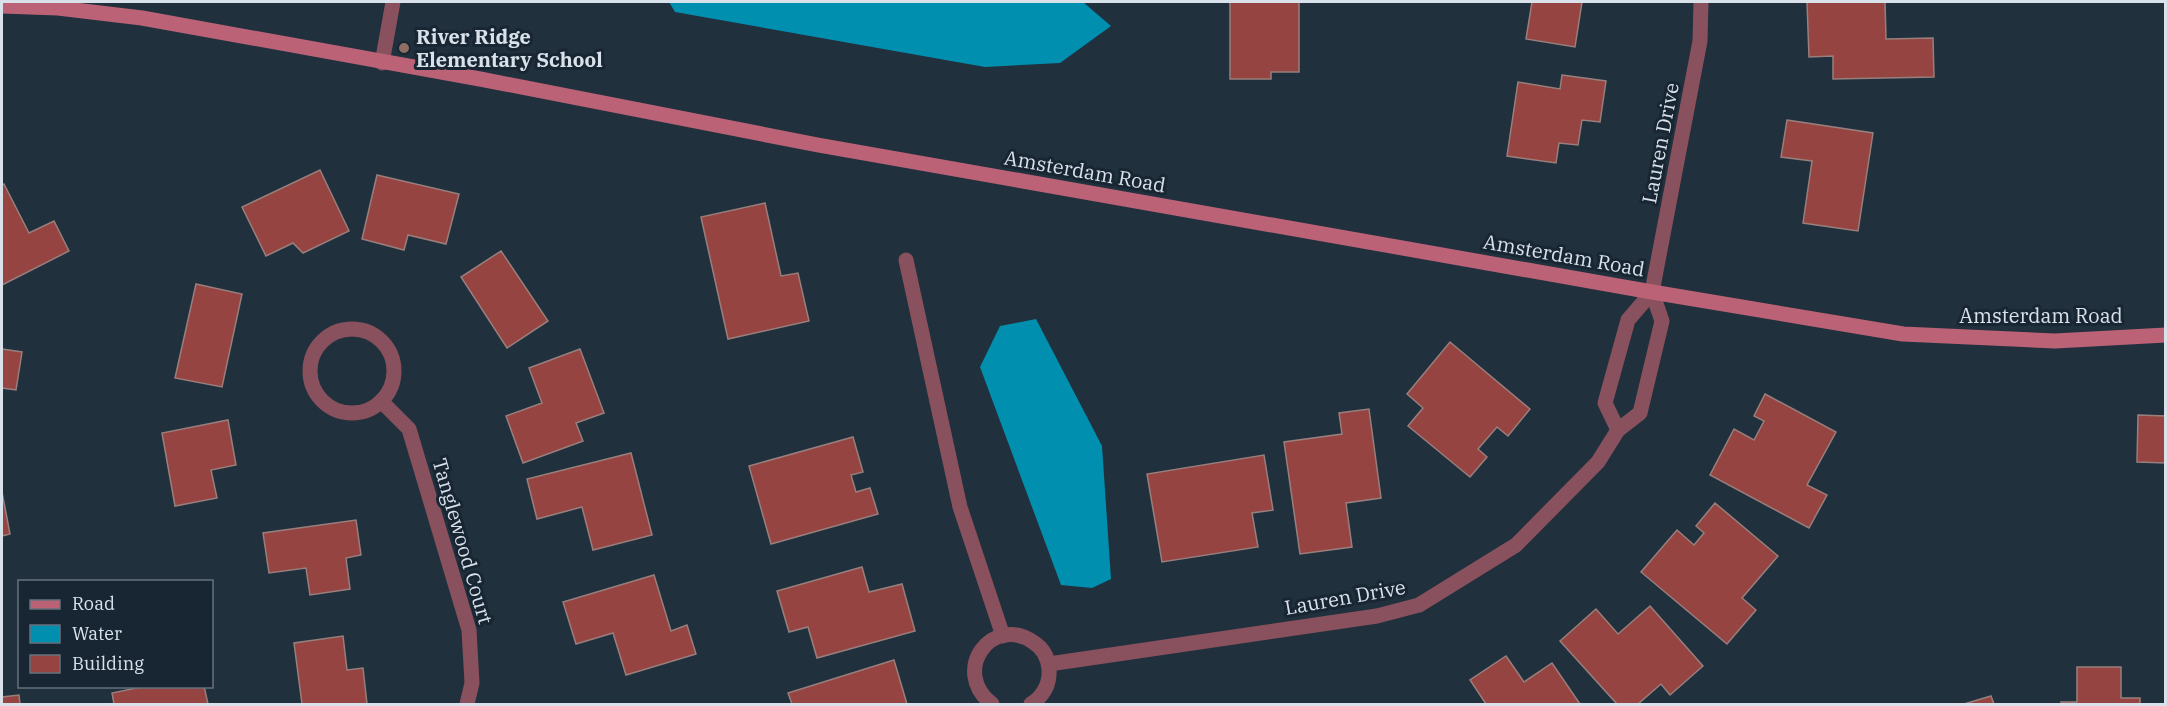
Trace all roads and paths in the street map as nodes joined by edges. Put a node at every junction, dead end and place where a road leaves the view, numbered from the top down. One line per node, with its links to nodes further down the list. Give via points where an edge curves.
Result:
1 (393, 2): 4 (street)
2 (1701, 2): 6 (street, Lauren Drive, via 1700,41)
3 (2, 6): 4 (main road, Amsterdam Road, via 142,18)
4 (382, 63): 6 (main road, Amsterdam Road, via 830,147)
5 (906, 260): 10 (street, via 960,507)
6 (1653, 292): 7 (main road, Amsterdam Road, via 1904,334 2055,340); 9 (street, Lauren Drive, via 1662,321 1640,413); 9 (street, via 1628,320 1605,403)
7 (2166, 335)
8 (381, 401): 8 (street, via 394,378 390,351 381,340 364,331 343,330 320,344 312,356 312,384 329,406 356,413); 12 (street, Tanglewood Court, via 409,429 470,630 472,683)
9 (1618, 430): 11 (street, Lauren Drive, via 1598,462 1516,545 1419,604 1377,615)
10 (1003, 636): 11 (street, via 1015,635 1031,641 1044,652); 13 (street, via 991,640 975,660 976,686)
11 (1049, 664): 14 (street, via 1046,688)
12 (467, 705)
13 (992, 705)
14 (1031, 705)

